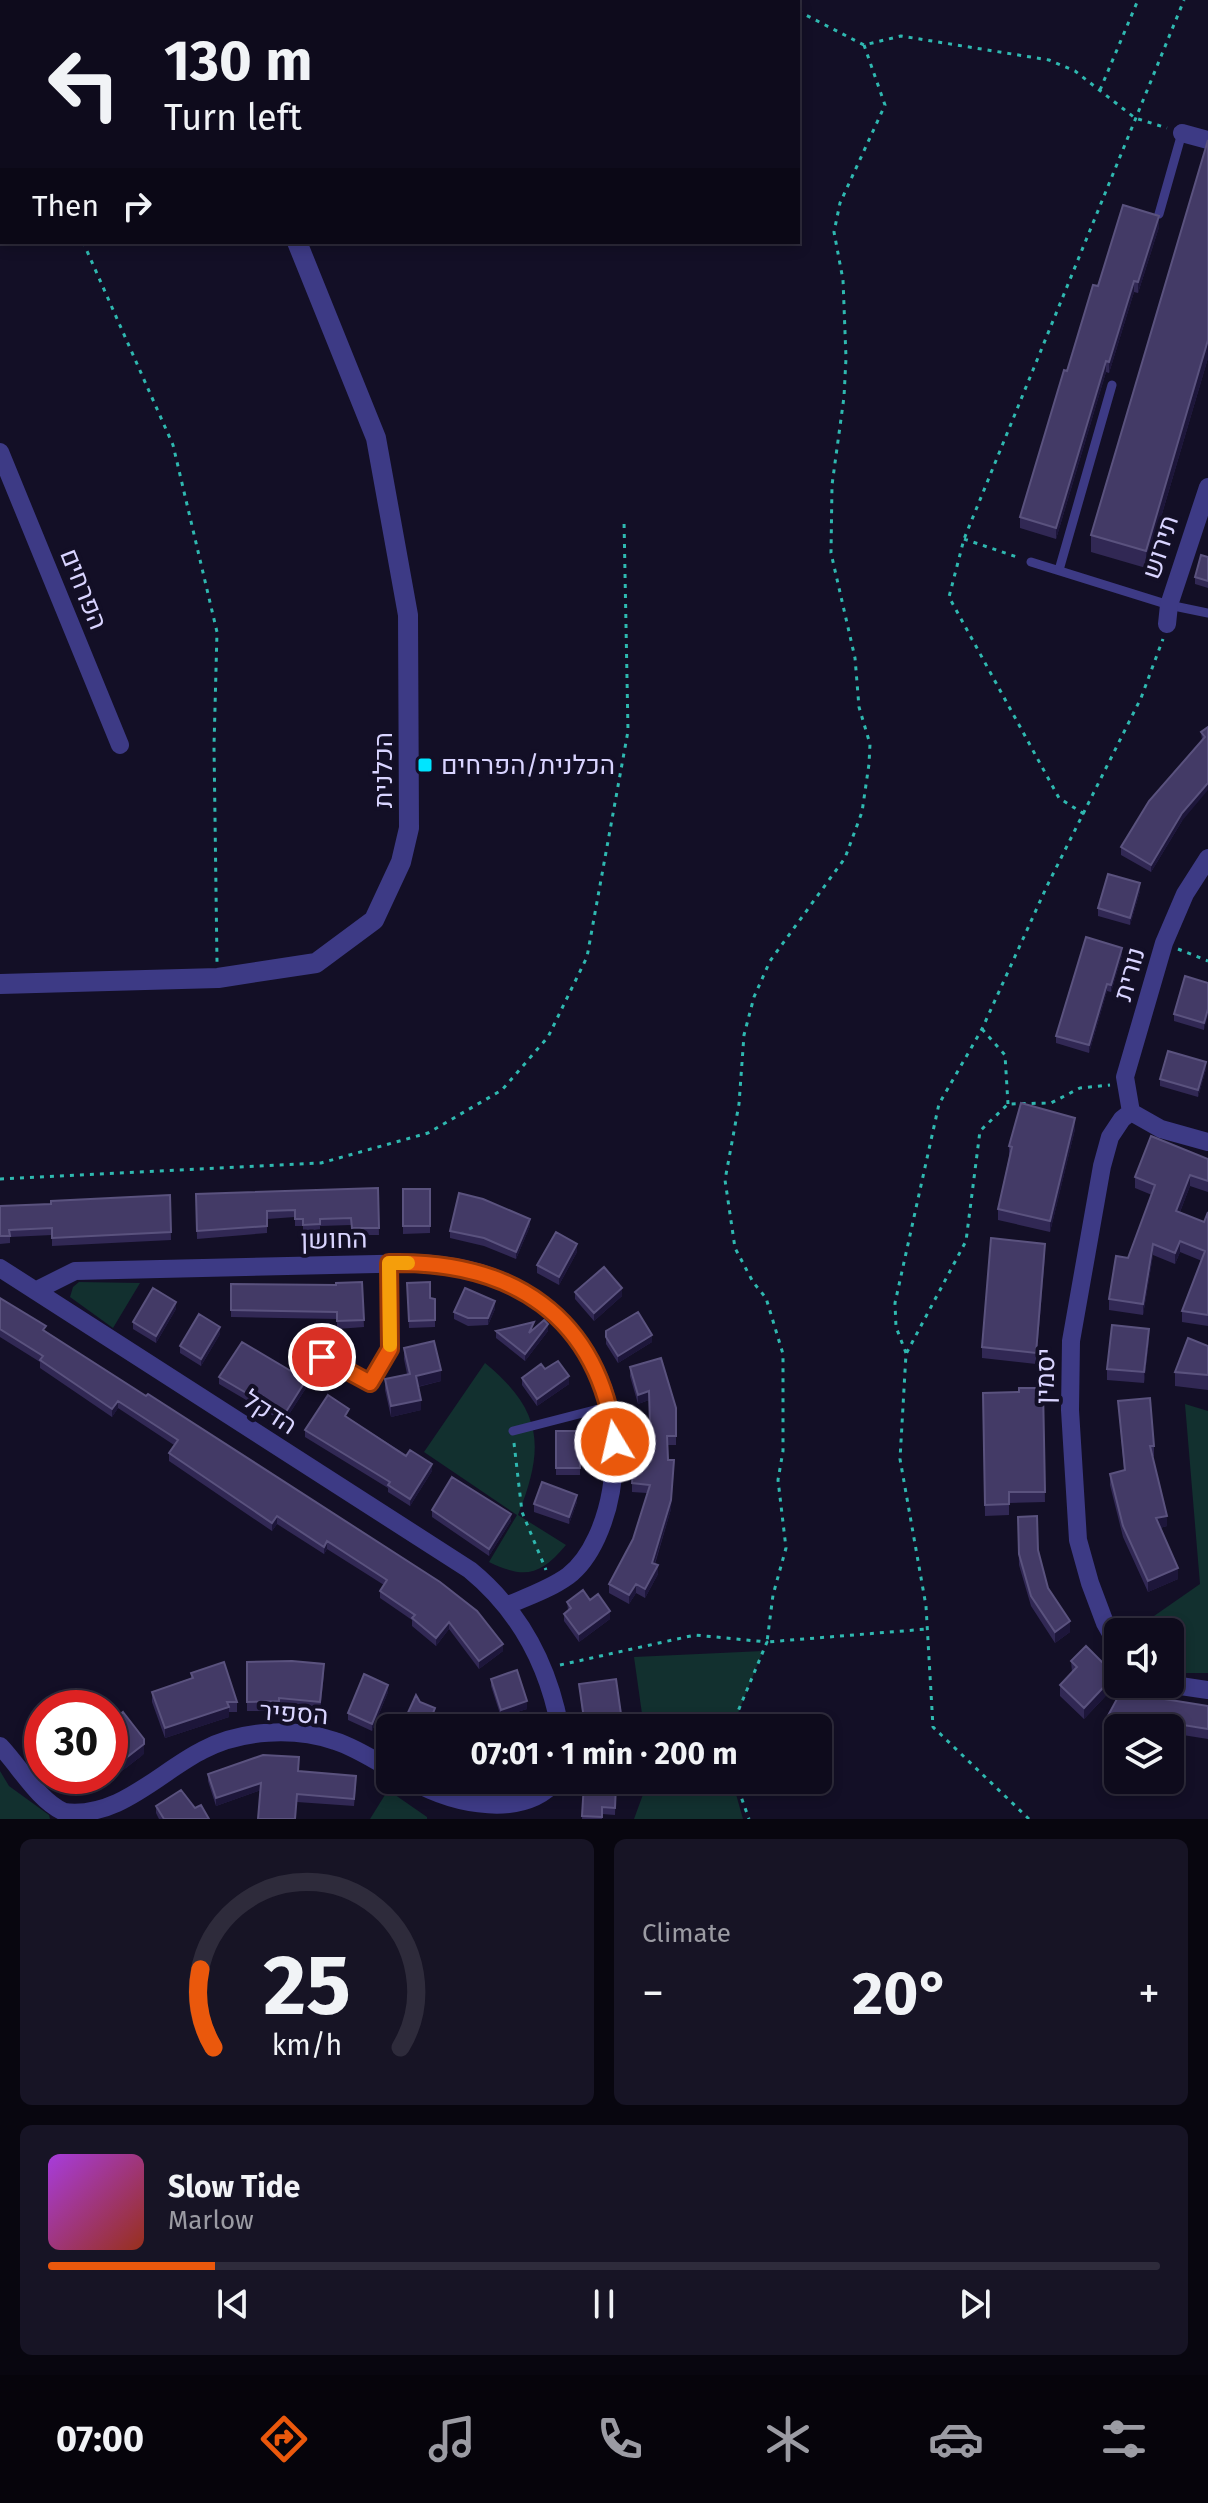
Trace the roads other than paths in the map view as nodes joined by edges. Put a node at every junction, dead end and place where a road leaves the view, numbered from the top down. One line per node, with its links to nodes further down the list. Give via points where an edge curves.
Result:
1 (1182, 133): 2 (street); 3 (lane)
2 (1208, 140)
3 (1159, 214)
4 (298, 244): 14 (street, הכלנית, via 376,438 408,615 409,828 401,862 374,920 316,963 218,978)
5 (1112, 385): 9 (lane)
6 (0, 452): 12 (street, הפרחים)
7 (1208, 487): 11 (street, תירוש)
8 (1031, 562): 9 (lane)
9 (1059, 570): 11 (lane)
10 (1208, 613): 11 (lane)
11 (1168, 614)
12 (120, 745)
13 (1208, 858): 15 (street, נורית, via 1164,943 1125,1077)
14 (0, 984)
15 (1131, 1112): 16 (street, via 1161,1129); 24 (street, יסמין, via 1110,1137 1102,1166 1074,1325 1070,1382 1078,1540)
16 (1208, 1142)
17 (389, 1263): 19 (street, החושן, via 75,1271); 20 (lane, via 390,1349 370,1383); 21 (street, החושן, via 465,1269 493,1277 541,1303 577,1341 603,1383)
18 (0, 1268): 19 (street, הדקל)
19 (37, 1290): 23 (street, הדקל, via 258,1436 441,1548)
20 (322, 1357)
21 (610, 1406): 22 (lane); 23 (street, החושן, via 614,1473 605,1518 569,1576)
22 (513, 1431)
23 (508, 1605): 27 (street, via 544,1669)
24 (1104, 1620)
25 (1184, 1686): 26 (street)
26 (1208, 1690)
27 (556, 1714)
28 (0, 1746): 29 (street, הספיר, via 53,1806 96,1817 113,1814 205,1748 255,1734 335,1741)
29 (376, 1762)
30 (437, 1794): 31 (street, via 479,1812 502,1815 525,1812)
31 (547, 1794)

